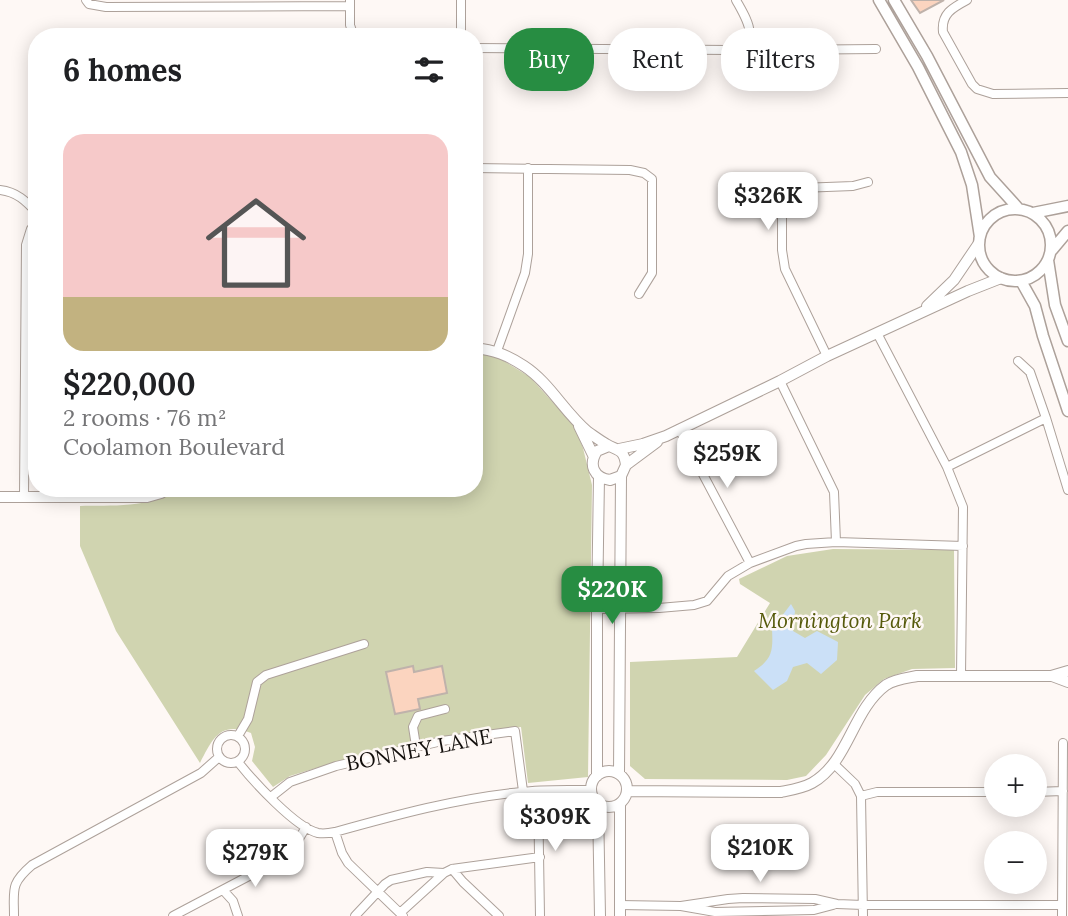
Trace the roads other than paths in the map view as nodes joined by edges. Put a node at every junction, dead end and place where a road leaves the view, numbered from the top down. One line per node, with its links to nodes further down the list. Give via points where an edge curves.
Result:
1 (86, 0): 7 (street, via 106,7)
2 (461, 0): 9 (street)
3 (736, 0): 10 (street)
4 (878, 0): 26 (main road, via 961,152 972,185)
5 (894, 0): 22 (main road, via 990,177)
6 (967, 0): 15 (street, via 951,8 942,24 977,89 993,94)
7 (350, 3): 8 (street)
8 (351, 28)
9 (461, 28)
10 (750, 28)
11 (483, 48): 14 (street)
12 (839, 49): 13 (street)
13 (876, 49)
14 (721, 50)
15 (1068, 93)
16 (483, 168): 17 (street)
17 (527, 168): 30 (street, via 630,170 652,179 652,272); 35 (street, via 525,273)
18 (868, 182): 36 (street, via 800,188 787,195 782,210 785,269)
19 (0, 190): 20 (street)
20 (28, 203)
21 (1068, 206): 23 (main road)
22 (1018, 208): 23 (main road); 26 (main road, via 998,212 984,227)
23 (1033, 213): 27 (main road, via 1048,228)
24 (1068, 231): 27 (main road)
25 (28, 239): 38 (street)
26 (980, 240): 28 (main road, via 985,264); 31 (street, via 954,280)
27 (1050, 255): 29 (main road, via 1042,270); 33 (main road, via 1055,305)
28 (1001, 278): 29 (main road); 31 (street)
29 (1021, 281): 40 (main road, via 1035,306)
30 (639, 294)
31 (913, 316): 32 (street)
32 (877, 333): 36 (street); 48 (street)
33 (1068, 341)
34 (483, 349): 35 (street)
35 (497, 351): 42 (street, via 527,367)
36 (827, 356): 39 (street)
37 (1018, 361): 41 (street, via 1030,372)
38 (25, 368): 53 (street)
39 (780, 381): 43 (street); 57 (street, via 834,492)
40 (1068, 411)
41 (1046, 418): 48 (street); 51 (street)
42 (577, 422): 45 (street); 46 (street)
43 (679, 429): 44 (street); 59 (street)
44 (666, 436): 45 (street); 47 (street)
45 (614, 448): 46 (street, via 597,451); 47 (street, via 624,454)
46 (594, 457): 50 (street)
47 (626, 465): 49 (street)
48 (947, 467): 58 (street, via 962,507)
49 (621, 476): 50 (street); 60 (street)
50 (599, 477): 61 (street)
51 (1068, 490)
52 (0, 497): 53 (street)
53 (24, 497): 55 (street)
54 (28, 497): 56 (street)
55 (28, 497)
56 (147, 497)
57 (836, 542): 58 (street); 59 (street, via 796,546)
58 (963, 546): 64 (street)
59 (750, 564): 60 (street, via 728,576 707,601)
60 (620, 608): 61 (street); 74 (street)
61 (597, 609): 75 (street)
62 (364, 644): 68 (street, via 266,675 257,682 248,719)
63 (1068, 671): 65 (street)
64 (961, 676): 65 (street); 73 (street, via 917,676 888,684 871,701)
65 (1051, 676): 66 (street)
66 (1068, 682)
67 (445, 709): 70 (street, via 418,716 413,727)
68 (238, 736): 71 (street, via 220,739); 72 (street, via 246,747)
69 (1063, 743): 80 (street)
70 (416, 746): 77 (street, BONNEY LANE, via 515,731); 84 (street, BONNEY LANE, via 290,782)
71 (219, 757): 72 (street); 99 (street, via 201,773 32,865 16,882)
72 (238, 762): 84 (street)
73 (834, 764): 79 (street, via 813,783 781,792); 83 (street)
74 (619, 774): 75 (street, via 610,771); 79 (street)
75 (597, 776): 76 (street)
76 (592, 790): 78 (street); 85 (street)
77 (523, 791): 78 (street); 88 (street, via 409,811)
78 (538, 791): 89 (street)
79 (627, 791): 86 (street)
80 (1063, 791): 82 (street); 95 (street)
81 (984, 792): 83 (street)
82 (1047, 792)
83 (861, 796): 94 (street)
84 (271, 797): 87 (street)
85 (598, 804): 86 (street); 105 (street)
86 (620, 804): 97 (street)
87 (306, 827): 88 (street, via 316,833); 91 (street, via 283,858)
88 (335, 832): 92 (street, via 348,863)
89 (540, 857): 90 (street); 104 (street)
90 (448, 871): 92 (street, via 391,880); 98 (street); 103 (street)
91 (223, 890): 100 (street); 101 (street, via 233,901)
92 (378, 891): 98 (street); 102 (street)
93 (837, 904): 94 (street); 96 (street, via 815,899 743,898); 96 (street, via 814,910 715,912)
94 (863, 905): 95 (street); 106 (street)
95 (1062, 905): 107 (street)
96 (681, 906): 97 (street)
97 (620, 911)
98 (401, 915)
99 (14, 916)
100 (173, 916)
101 (237, 916)
102 (355, 916)
103 (499, 916)
104 (540, 916)
105 (600, 916)
106 (863, 916)
107 (1062, 916)

